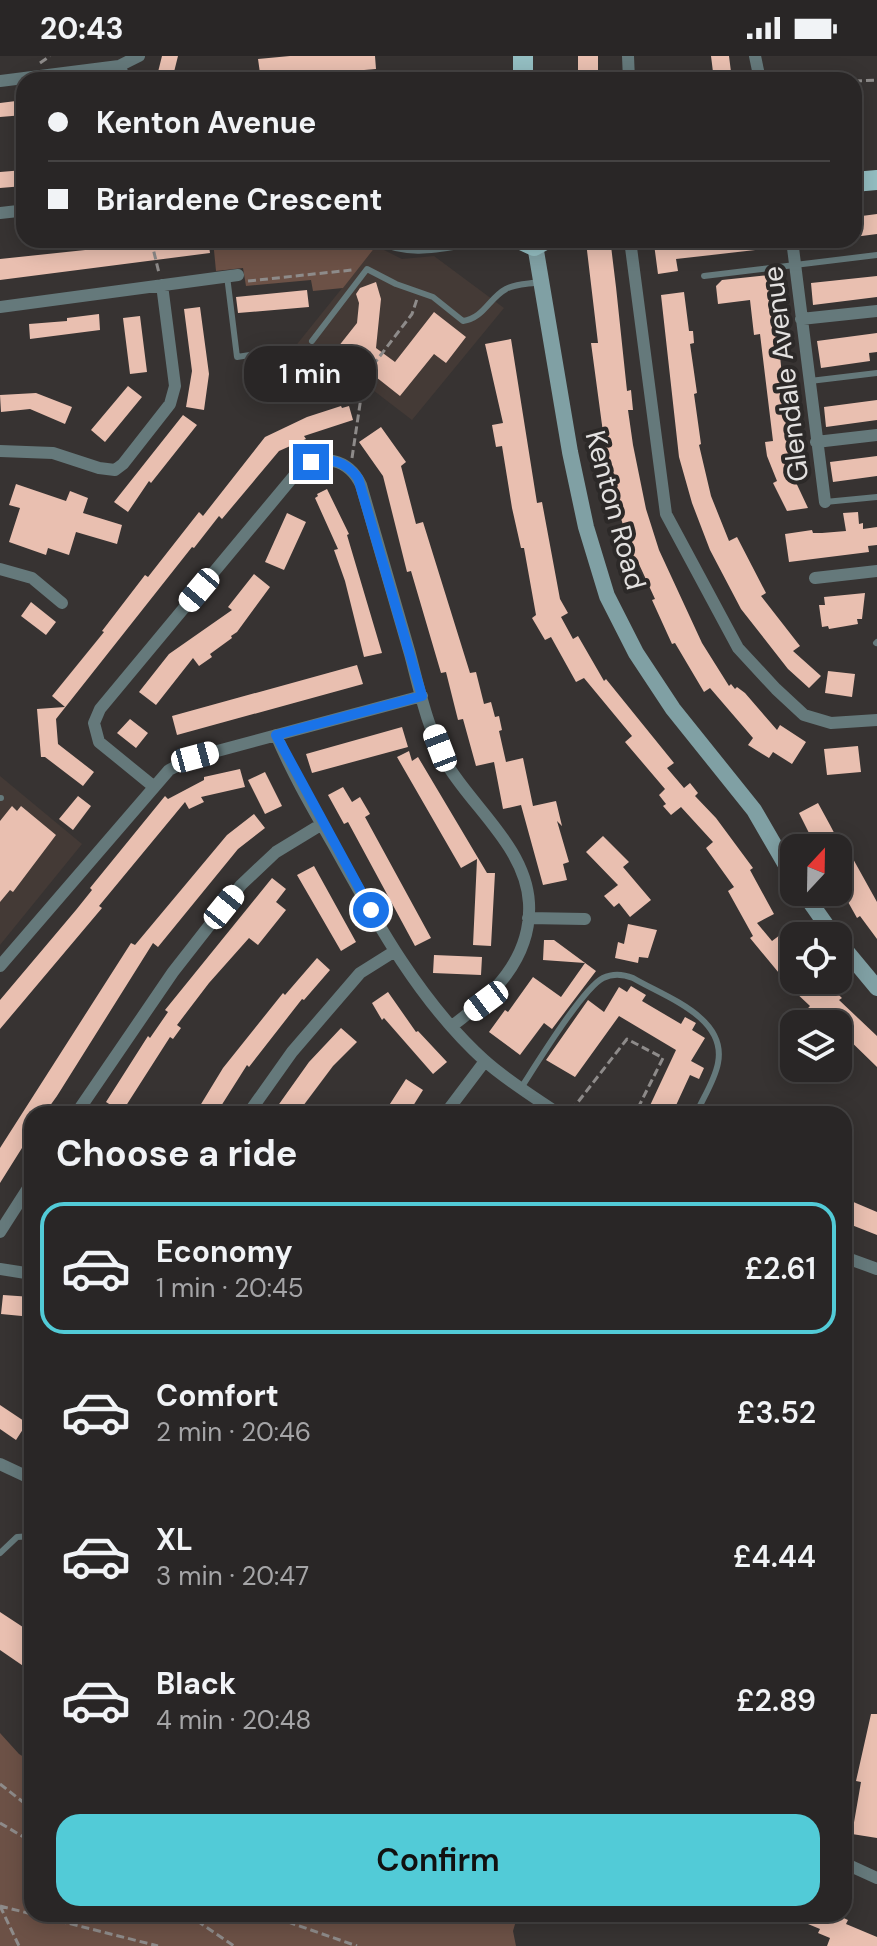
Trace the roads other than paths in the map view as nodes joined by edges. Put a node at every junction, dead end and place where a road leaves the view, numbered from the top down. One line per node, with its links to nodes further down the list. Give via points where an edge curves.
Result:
1 (139, 56): 2 (street)
2 (119, 66): 3 (street); 4 (street)
3 (71, 72)
4 (122, 72)
5 (535, 248): 12 (street, Kenton Road)
6 (631, 248): 31 (street, via 666,514 738,648 776,689 804,715 831,723)
7 (793, 248): 9 (street, Glendale Avenue)
8 (877, 255): 9 (lane)
9 (795, 266): 11 (lane); 16 (street, Glendale Avenue)
10 (232, 276): 13 (street); 18 (lane, via 237,357)
11 (704, 276)
12 (539, 282): 17 (lane, via 506,289 473,320 463,321 433,297 367,269); 35 (street, Kenton Road, via 586,527 607,596 673,709 754,810)
13 (162, 285): 14 (street); 23 (street, via 175,386 170,404 123,464 115,470 53,453)
14 (0, 307)
15 (877, 311): 16 (street)
16 (801, 319): 20 (street, Glendale Avenue)
17 (312, 341)
18 (263, 353)
19 (877, 373): 20 (lane)
20 (810, 381): 22 (street, Glendale Avenue)
21 (877, 435): 22 (street)
22 (816, 442): 25 (street, Glendale Avenue)
23 (0, 451)
24 (877, 497): 25 (lane)
25 (825, 502)
26 (0, 569): 29 (street, via 32,578)
27 (877, 571): 28 (street)
28 (815, 578)
29 (62, 603)
30 (422, 696): 32 (street); 33 (street, via 361,485 342,463 311,462 298,471 100,709 94,723 99,742); 36 (street, via 450,768 520,868)
31 (877, 720)
32 (276, 735): 33 (street, via 180,763); 34 (street)
33 (153, 786): 40 (street)
34 (322, 824): 38 (street); 45 (street, via 276,852 241,885 173,972)
35 (780, 855)
36 (528, 918): 37 (street); 42 (street, via 523,945 509,972 486,1001)
37 (585, 919)
38 (395, 951): 42 (street); 46 (street, via 360,973)
39 (852, 958): 41 (street)
40 (0, 966)
41 (877, 988)
42 (452, 1026): 43 (street)
43 (485, 1061): 44 (street); 47 (street)
44 (521, 1088): 48 (street); 49 (lane, via 589,991 607,976 622,974 702,1018 714,1032 718,1066)
45 (81, 1106)
46 (254, 1106)
47 (451, 1106)
48 (547, 1106)
49 (700, 1106)
50 (24, 1194): 51 (street)
51 (0, 1232)
52 (852, 1260): 54 (street)
53 (0, 1269): 55 (street)
54 (877, 1269)
55 (24, 1273)
56 (0, 1464): 57 (street)
57 (24, 1475)
58 (24, 1537): 59 (lane, via 17,1537)
59 (0, 1553)
60 (852, 1867): 61 (street)
61 (877, 1878)

